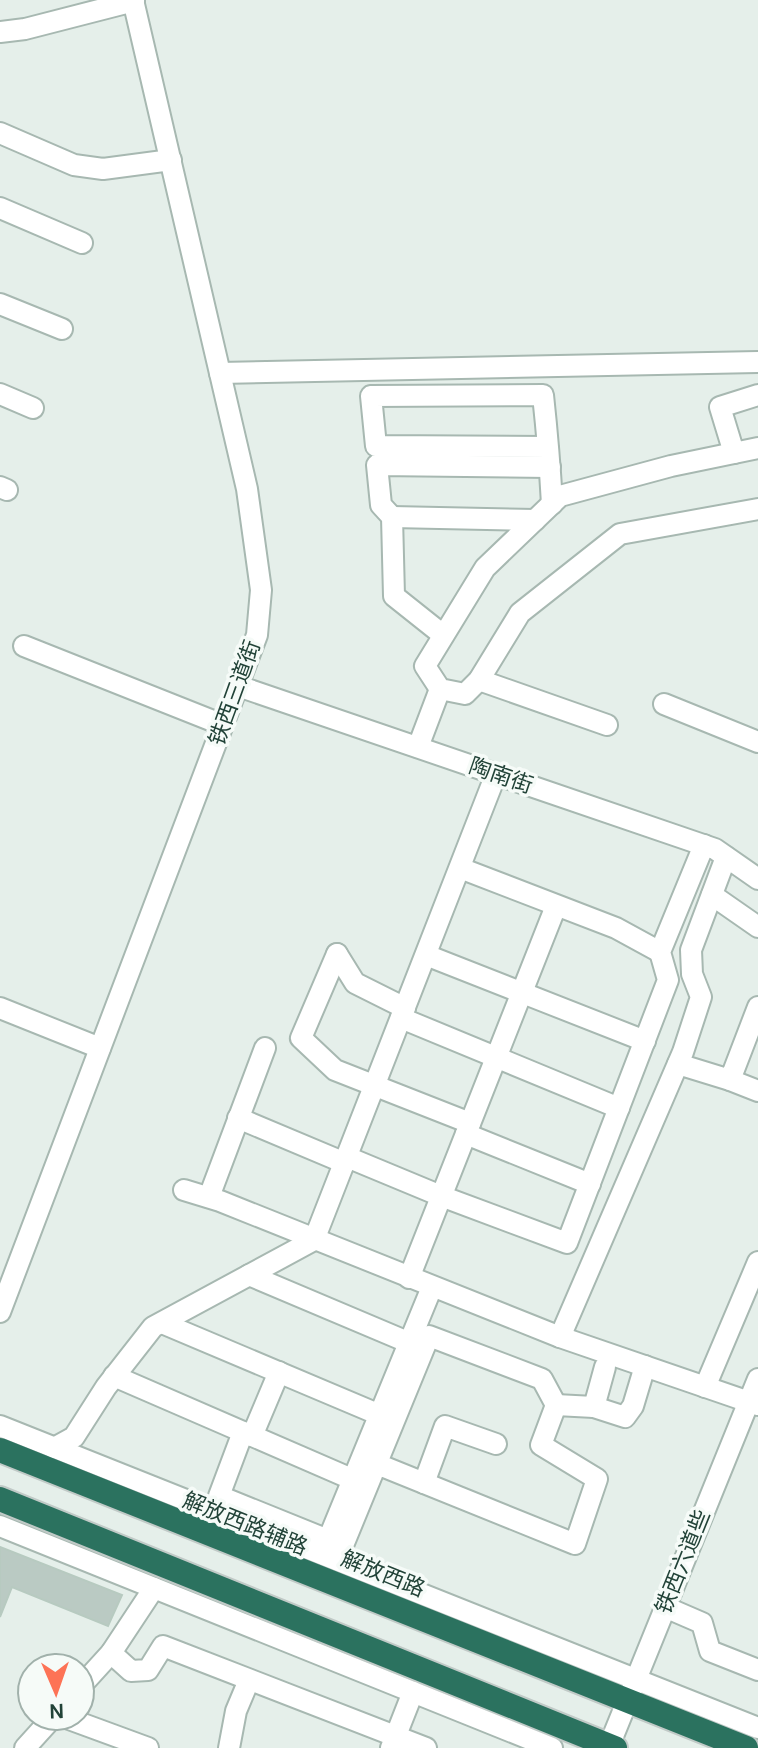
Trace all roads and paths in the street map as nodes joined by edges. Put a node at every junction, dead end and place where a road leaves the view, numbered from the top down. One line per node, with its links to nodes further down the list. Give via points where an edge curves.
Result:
1 (134, 1): 2 (street); 4 (street, 铁西三道街)
2 (0, 32)
3 (0, 133): 4 (street, via 74,165 103,169)
4 (171, 160): 10 (street, 铁西三道街)
5 (0, 208): 6 (street)
6 (82, 243)
7 (0, 304): 8 (street)
8 (62, 329)
9 (758, 362): 10 (street)
10 (220, 373): 25 (street, 铁西三道街, via 247,489 261,590 257,635)
11 (0, 394): 13 (street)
12 (758, 395): 15 (street, via 720,407)
13 (33, 408)
14 (758, 448): 15 (street)
15 (734, 453): 18 (street, via 560,496)
16 (376, 455): 17 (street); 17 (street, via 371,396 543,395); 20 (street, via 381,505)
17 (549, 457): 18 (street)
18 (552, 504): 21 (street)
19 (758, 509): 24 (street, via 620,534 520,613)
20 (392, 517): 21 (street); 22 (street, via 394,596)
21 (535, 520): 22 (street, via 485,568)
22 (443, 635): 26 (street, via 425,666)
23 (24, 646): 28 (street)
24 (479, 680): 26 (street, via 465,694); 29 (street)
25 (238, 686): 28 (street, 铁西三道街); 31 (street, 陶南街)
26 (440, 689): 31 (street)
27 (664, 704): 30 (street)
28 (223, 725): 47 (street, 铁西三道街)
29 (607, 725)
30 (758, 742)
31 (418, 747): 32 (street, 陶南街)
32 (496, 774): 33 (street, 陶南街); 35 (street)
33 (704, 845): 34 (street, 陶南街); 40 (street)
34 (726, 857): 36 (street, 陶南街); 37 (street)
35 (460, 868): 38 (street); 41 (street)
36 (758, 879)
37 (712, 895): 39 (street); 50 (street, via 691,950 692,974 701,997)
38 (556, 906): 40 (street, via 616,928); 42 (street)
39 (758, 927)
40 (660, 952): 46 (street, via 668,980)
41 (426, 955): 42 (street); 45 (street)
42 (521, 992): 46 (street); 49 (street)
43 (758, 1007): 51 (street)
44 (0, 1008): 47 (street)
45 (403, 1013): 49 (street); 52 (street); 52 (street, via 355,983 337,954 301,1038 335,1070)
46 (645, 1041): 54 (street)
47 (100, 1048): 67 (street, 铁西三道街)
48 (265, 1048): 55 (street)
49 (496, 1056): 54 (street); 56 (street)
50 (678, 1064): 51 (street); 69 (street)
51 (730, 1080): 53 (street)
52 (375, 1087): 56 (street); 57 (street)
53 (758, 1091)
54 (619, 1108): 58 (street)
55 (238, 1118): 57 (street); 61 (street)
56 (468, 1129): 58 (street); 60 (street)
57 (346, 1160): 60 (street); 62 (street)
58 (590, 1184): 60 (street, via 567,1243)
59 (184, 1190): 61 (street)
60 (441, 1196): 65 (street)
61 (209, 1197): 62 (street)
62 (314, 1240): 64 (street); 65 (street)
63 (758, 1262): 76 (street)
64 (249, 1275): 68 (street); 70 (street)
65 (409, 1278): 66 (street)
66 (432, 1287): 69 (street); 70 (street)
67 (0, 1312)
68 (162, 1323): 73 (street); 74 (street)
69 (560, 1337): 71 (street)
70 (410, 1343): 80 (street)
71 (645, 1366): 76 (street); 79 (street, via 625,1417)
72 (605, 1367): 79 (street)
73 (279, 1372): 80 (street); 82 (street)
74 (114, 1376): 82 (street); 84 (street, via 74,1437)
75 (758, 1379): 77 (street, 铁西六道些)
76 (705, 1387): 77 (street)
77 (753, 1404): 93 (street, 铁西六道些)
78 (556, 1405): 79 (street); 86 (street, via 542,1379 429,1336); 88 (street, via 541,1445 597,1479 575,1544)
79 (594, 1407)
80 (380, 1415): 87 (street)
81 (0, 1426): 84 (street, 解放西路辅路)
82 (248, 1434): 87 (street); 87 (street, via 219,1496 328,1540)
83 (496, 1444): 88 (street, via 445,1426)
84 (54, 1448): 91 (street, 解放西路辅路)
85 (0, 1450): 98 (highway, 解放西路)
86 (377, 1464): 88 (street); 91 (street)
87 (354, 1480)
88 (424, 1483)
89 (0, 1499): 104 (highway)
90 (0, 1526): 92 (street)
91 (337, 1560): 98 (street, 解放西路辅路)
92 (154, 1588): 94 (street); 99 (street)
93 (665, 1607): 96 (street, via 702,1623 710,1651); 98 (street, 铁西六道些)
94 (111, 1653): 95 (street); 97 (street, via 131,1671 148,1670 163,1646)
95 (96, 1669)
96 (758, 1670)
97 (249, 1680): 103 (street); 107 (street)
98 (631, 1689): 100 (street, 解放西路辅路); 104 (street, 铁西六道些); 110 (highway, 解放西路)
99 (413, 1692): 103 (street); 109 (street)
100 (758, 1728)
101 (96, 1729): 106 (street)
102 (40, 1732): 105 (street)
103 (394, 1741): 108 (street)
104 (612, 1747)
105 (25, 1748)
106 (148, 1748)
107 (229, 1748)
108 (426, 1748)
109 (552, 1748)
110 (746, 1748)

